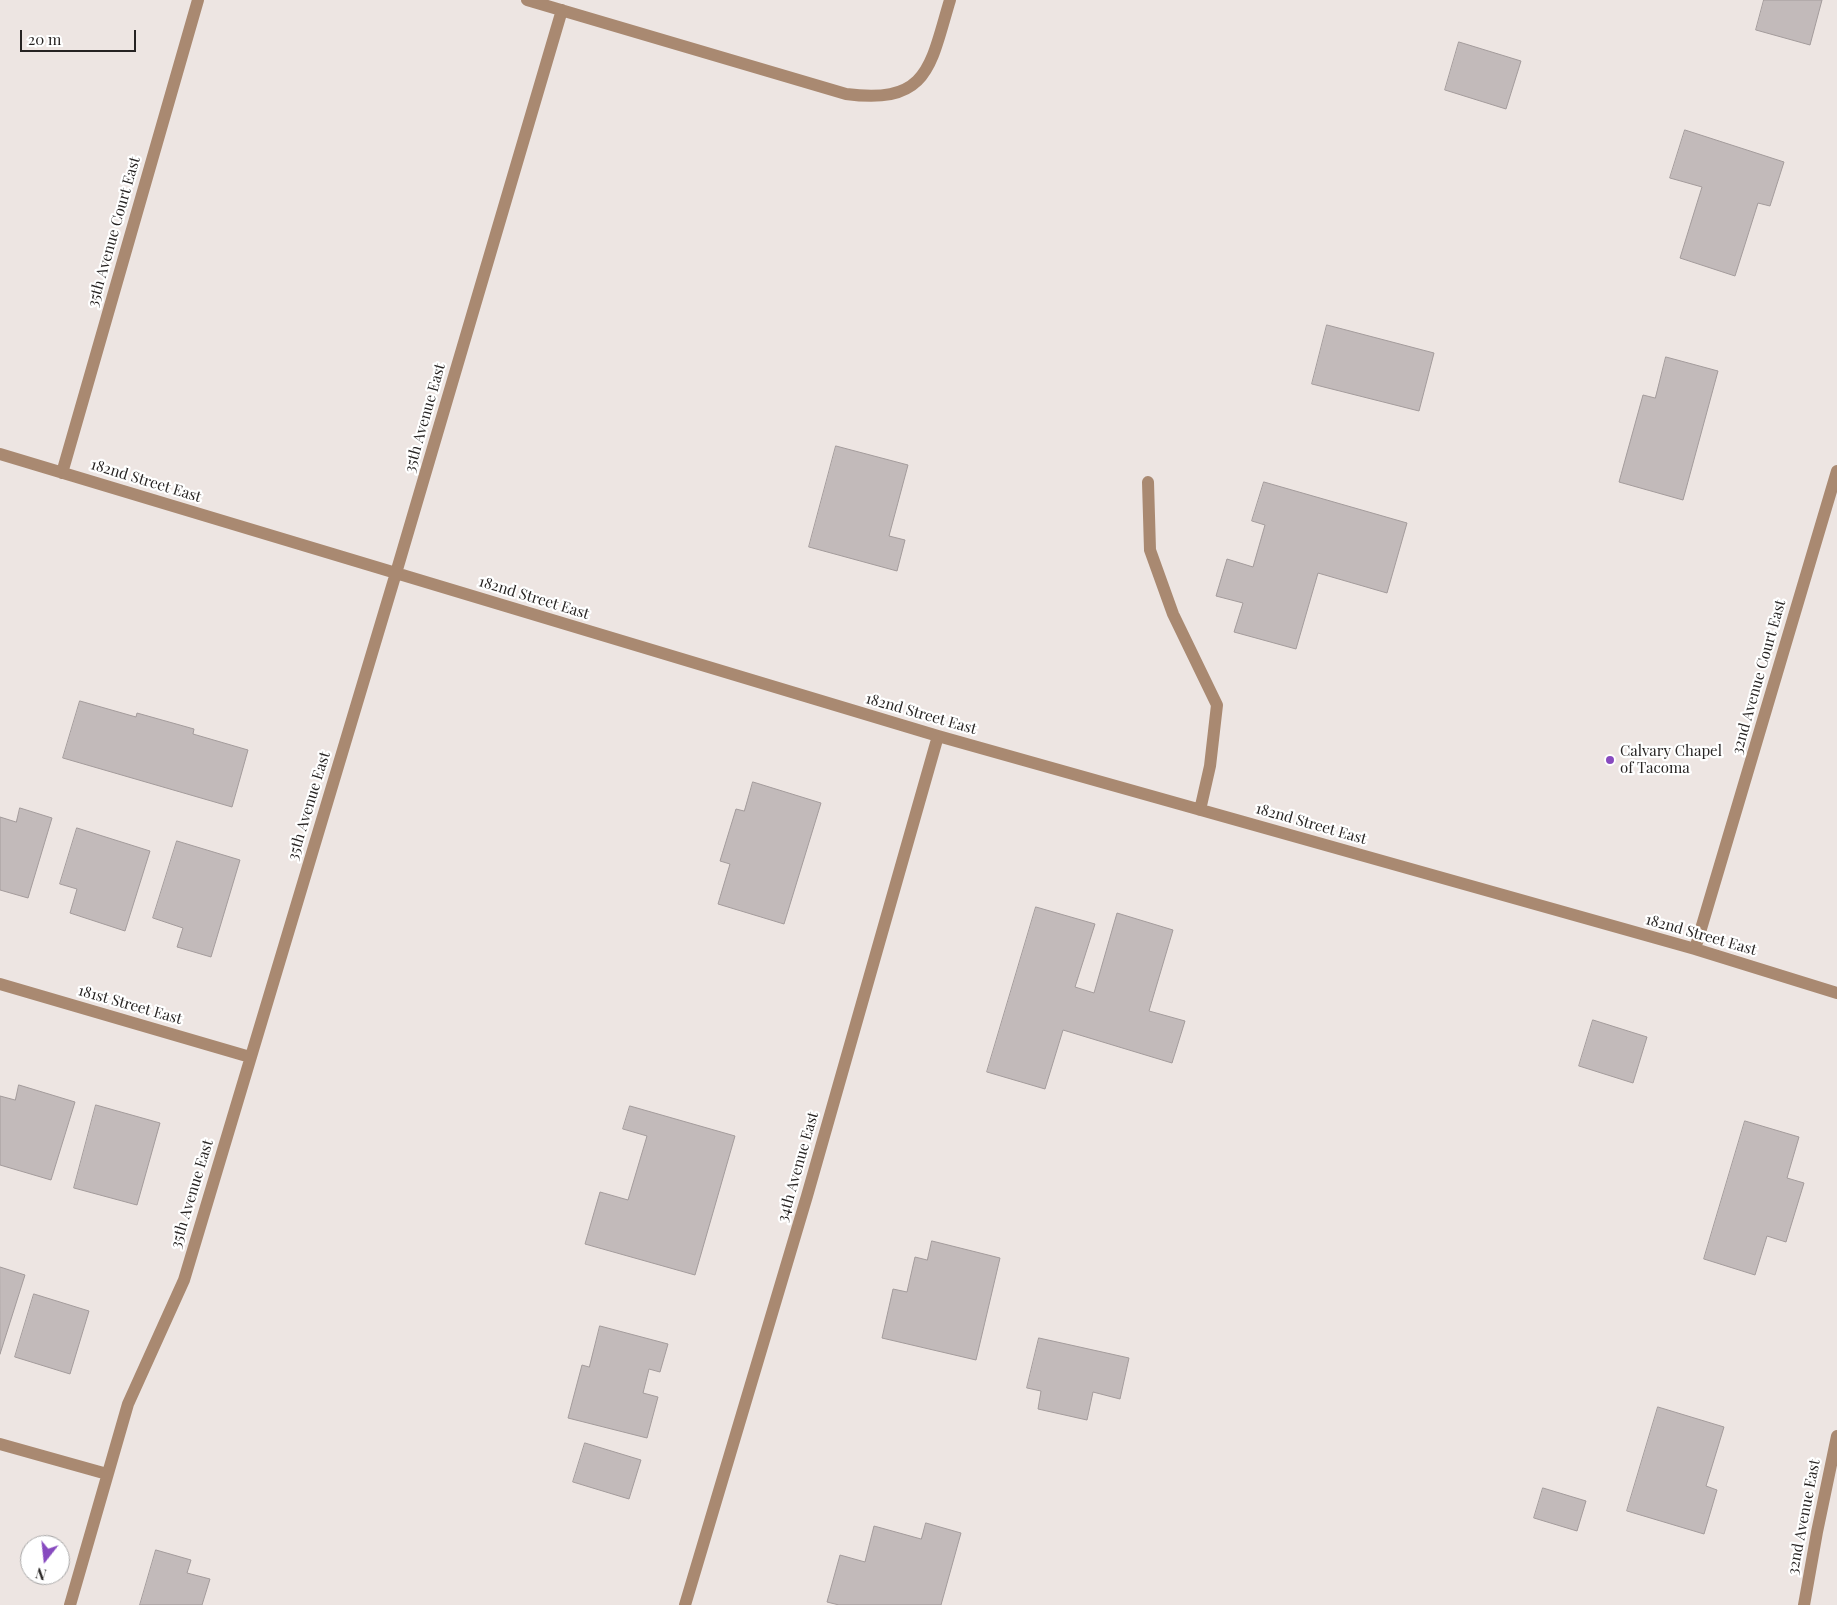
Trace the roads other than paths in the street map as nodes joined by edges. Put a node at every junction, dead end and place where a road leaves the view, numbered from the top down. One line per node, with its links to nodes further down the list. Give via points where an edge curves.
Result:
1 (198, 0): 7 (street, 35th Avenue Court East)
2 (527, 0): 4 (street)
3 (950, 0): 4 (street, via 932,59 919,80 905,90 872,96 846,94)
4 (562, 10): 9 (street, 35th Avenue East)
5 (0, 454): 7 (street, 182nd Street East)
6 (1837, 471): 12 (street, 32nd Avenue Court East)
7 (62, 473): 9 (street, 182nd Street East)
8 (1148, 482): 11 (street, via 1150,550 1173,614 1217,705 1210,766)
9 (396, 573): 10 (street, 182nd Street East); 15 (street, 35th Avenue East)
10 (938, 736): 11 (street, 182nd Street East); 20 (street, 34th Avenue East, via 804,1206)
11 (1200, 810): 12 (street, 182nd Street East)
12 (1696, 949): 14 (street, 182nd Street East)
13 (0, 984): 15 (street, 181st Street East)
14 (1837, 993)
15 (250, 1057): 18 (street, 35th Avenue East, via 184,1280 128,1404)
16 (1837, 1436): 21 (street, 32nd Avenue East)
17 (0, 1444): 18 (street)
18 (108, 1474): 19 (street, 35th Avenue East)
19 (70, 1605)
20 (685, 1605)
21 (1804, 1605)

